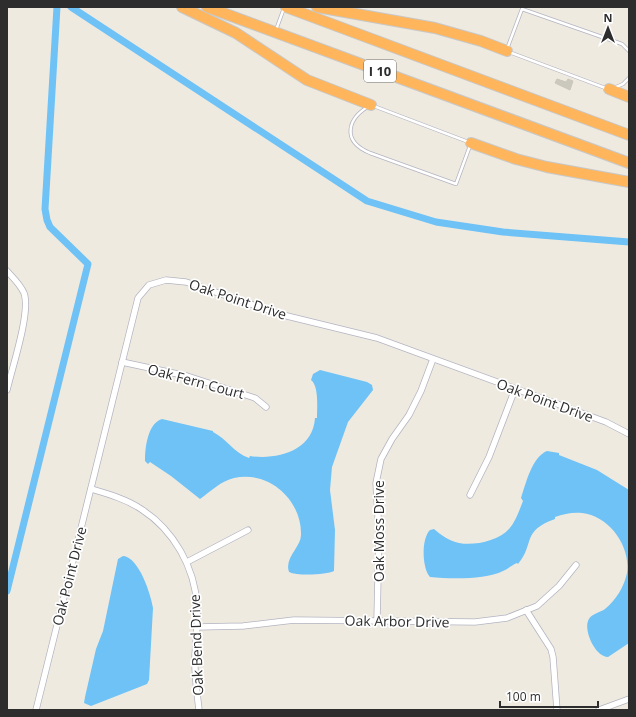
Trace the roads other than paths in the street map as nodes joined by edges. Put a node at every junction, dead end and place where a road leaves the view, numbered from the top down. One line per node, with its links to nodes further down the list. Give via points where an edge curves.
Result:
1 (182, 7): 11 (highway, via 236,33 307,80)
2 (207, 7): 5 (highway, I 10)
3 (285, 7): 5 (lane); 12 (highway, I 10)
4 (317, 7): 6 (highway, via 435,28)
5 (275, 32): 14 (highway, I 10)
6 (507, 51): 7 (lane, via 522,9 622,44); 9 (lane)
7 (629, 51)
8 (629, 78): 9 (lane, via 623,84)
9 (609, 89): 10 (highway)
10 (629, 97)
11 (371, 106): 13 (lane); 13 (lane, via 358,113 351,129 353,141 370,153 456,184)
12 (629, 135)
13 (471, 143): 15 (highway, via 547,167)
14 (629, 163)
15 (629, 182)
16 (7, 271): 20 (street, via 19,284 26,303)
17 (433, 359): 18 (street, Oak Point Drive, via 377,338 283,315 186,282 166,280 149,285 138,298); 19 (street, Oak Point Drive); 29 (street, Oak Moss Drive, via 409,415 381,459 376,483 379,541)
18 (122, 362): 21 (street, Oak Fern Court, via 187,376 255,398); 23 (street, Oak Point Drive)
19 (515, 389): 22 (street, Oak Point Drive, via 606,422); 24 (street, via 489,457)
20 (7, 390)
21 (266, 407)
22 (629, 434)
23 (90, 489): 26 (street, Oak Bend Drive, via 116,497 142,510 169,535); 32 (street, Oak Point Drive)
24 (470, 495)
25 (248, 530): 26 (street)
26 (187, 562): 30 (street, Oak Bend Drive, via 195,590)
27 (576, 565): 28 (street, Oak Arbor Drive, via 559,586 537,606)
28 (526, 610): 29 (street, Oak Arbor Drive, via 508,618 475,622); 34 (street, via 554,657)
29 (377, 620): 30 (street, Oak Arbor Drive, via 294,620 243,626)
30 (197, 627): 33 (street, Oak Bend Drive, via 196,681)
31 (629, 699): 35 (street)
32 (36, 710)
33 (199, 710)
34 (557, 710)
35 (599, 710)

